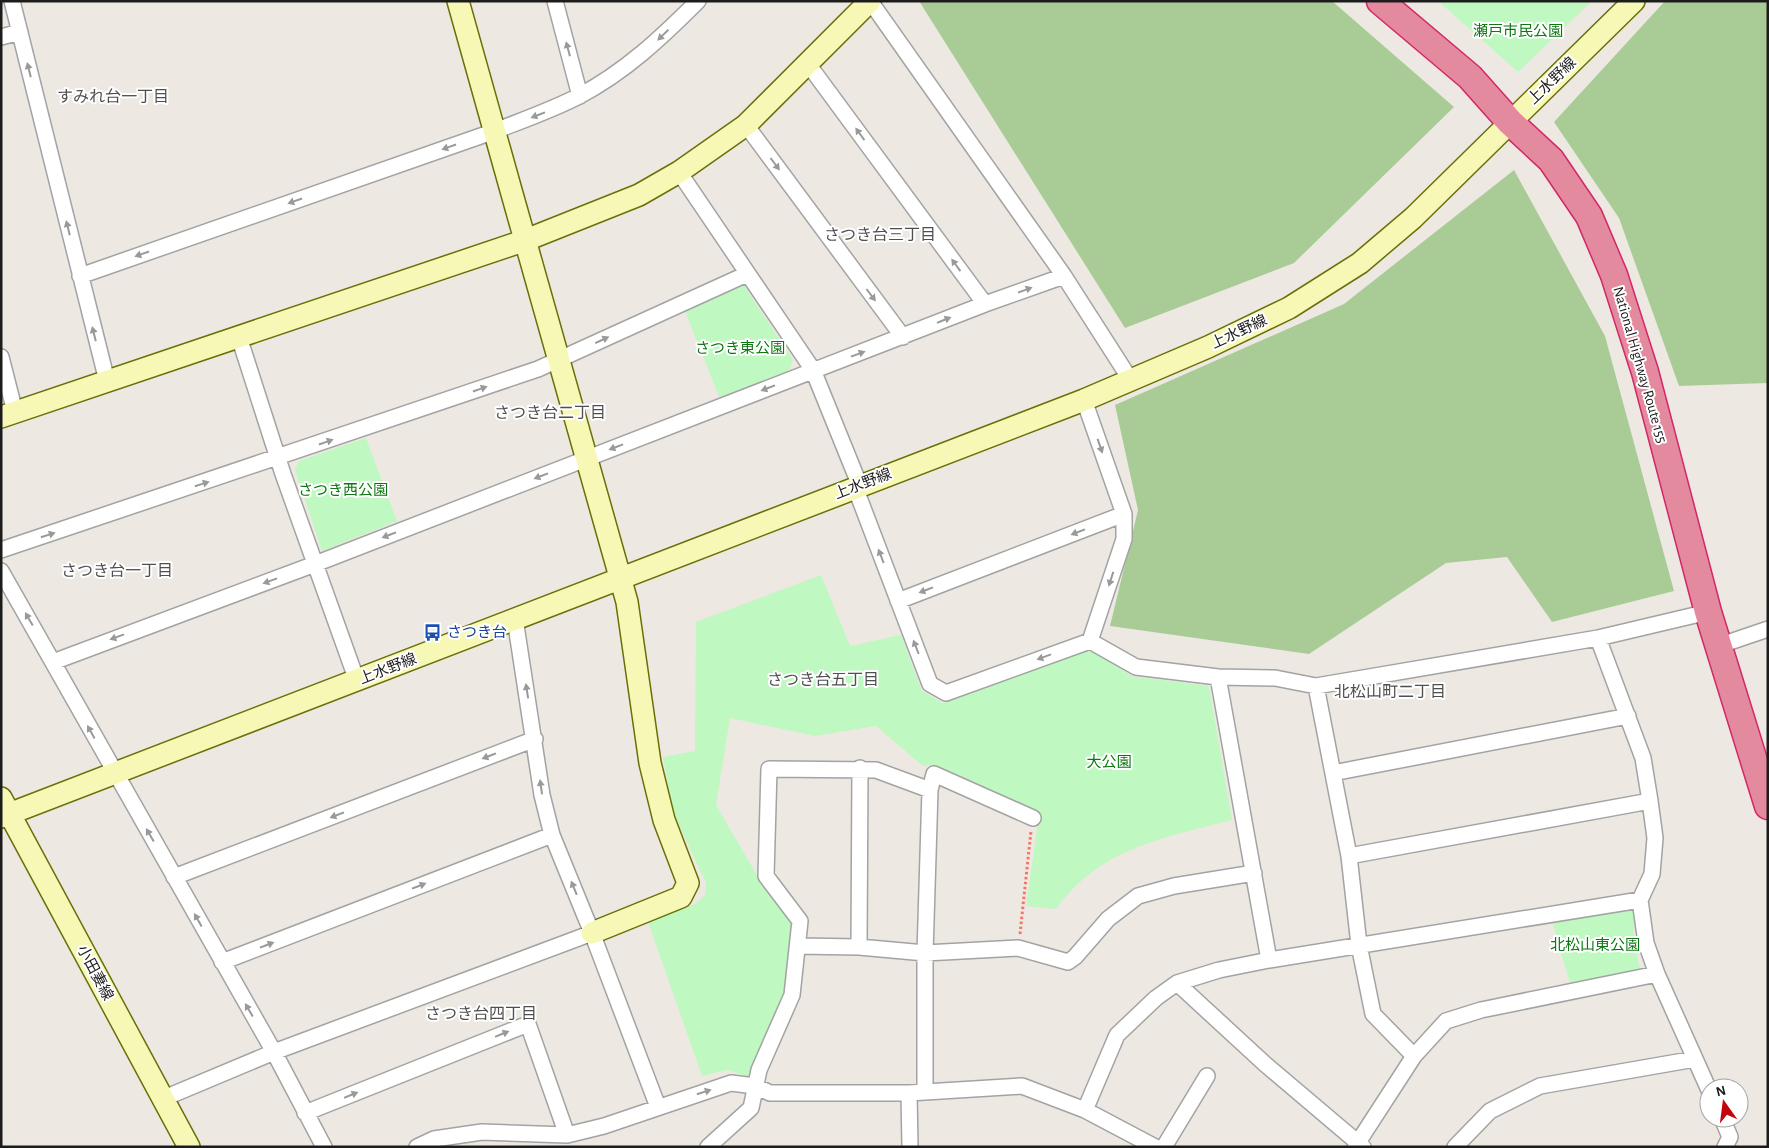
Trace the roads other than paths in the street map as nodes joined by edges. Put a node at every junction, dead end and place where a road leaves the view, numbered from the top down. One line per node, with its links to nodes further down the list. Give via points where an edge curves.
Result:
1 (12, 1): 8 (street)
2 (458, 1): 14 (street)
3 (555, 1): 11 (street, one-way to 3)
4 (698, 1): 11 (street, one-way to 11, via 650,48)
5 (870, 1): 10 (street); 19 (street)
6 (1380, 1): 12 (highway, National Highway Route 155, via 1470,77)
7 (1634, 1): 12 (street, 上水野線)
8 (20, 32): 9 (street); 18 (street, one-way to 8)
9 (1, 38)
10 (808, 64): 13 (street); 20 (street, one-way to 10)
11 (580, 96): 14 (street, one-way to 14)
12 (1510, 122): 26 (street, 上水野線, via 1413,218 1360,263 1289,308); 39 (highway, National Highway Route 155, via 1551,160 1584,208 1614,275 1645,372)
13 (746, 125): 15 (street); 22 (street, one-way to 22)
14 (495, 132): 16 (street); 18 (street, one-way to 18)
15 (679, 172): 16 (street, via 639,195); 17 (street)
16 (526, 240): 21 (street); 24 (street)
17 (747, 274): 24 (street, one-way to 17); 25 (street)
18 (80, 276): 27 (street, one-way to 18)
19 (1064, 276): 20 (street, one-way to 19); 26 (street)
20 (985, 304): 22 (street, one-way to 20)
21 (239, 337): 27 (street); 30 (street)
22 (903, 337): 25 (street, one-way to 22)
23 (1, 357): 29 (street)
24 (557, 361): 30 (street, one-way to 24); 31 (street)
25 (813, 370): 31 (street, one-way to 31); 32 (street)
26 (1130, 379): 28 (street, 上水野線)
27 (106, 381): 29 (street)
28 (1084, 400): 32 (street, 上水野線); 33 (street, one-way to 33)
29 (8, 415)
30 (280, 458): 34 (street, one-way to 30); 35 (street)
31 (586, 458): 35 (street, one-way to 35); 37 (street)
32 (857, 486): 37 (street, 上水野線); 38 (street, one-way to 32)
33 (1124, 514): 38 (street, one-way to 38); 43 (street, one-way to 43, via 1124,539)
34 (1, 550)
35 (315, 564): 45 (street, one-way to 45); 47 (street)
36 (1, 572): 45 (street, one-way to 36)
37 (620, 577): 40 (street, 上水野線); 64 (street, via 627,602 650,762 664,820 688,883 682,897)
38 (898, 601): 43 (street, one-way to 38, via 946,693 930,684)
39 (1708, 612): 42 (street); 44 (highway, National Highway Route 155)
40 (515, 619): 47 (street, 上水野線); 50 (street, one-way to 40)
41 (1768, 629): 44 (street)
42 (1598, 638): 48 (street); 49 (street)
43 (1090, 640): 46 (street, via 1136,667)
44 (1718, 646): 56 (highway, National Highway Route 155)
45 (53, 662): 53 (street, one-way to 45)
46 (1218, 678): 48 (street, via 1275,678); 61 (street)
47 (357, 681): 53 (street, 上水野線)
48 (1316, 686): 52 (street)
49 (1628, 716): 52 (street); 55 (street, via 1643,758)
50 (535, 739): 59 (street, one-way to 50, via 542,795); 62 (street, one-way to 62)
51 (860, 768): 54 (street, via 876,770); 66 (street, via 769,768 766,876 800,921); 67 (street)
52 (1333, 773): 60 (street)
53 (115, 775): 57 (street, 上水野線); 62 (street, one-way to 53)
54 (930, 790): 58 (street, via 934,774); 68 (street)
55 (1650, 801): 60 (street); 63 (street, via 1656,838 1652,874)
56 (1768, 806)
57 (4, 809): 81 (street, 小田妻線)
58 (1033, 818)
59 (552, 835): 64 (street, one-way to 59); 70 (street, one-way to 59)
60 (1349, 856): 65 (street)
61 (1254, 873): 68 (street, via 1174,886 1138,896 1108,919 1068,962 1018,948); 69 (street)
62 (174, 877): 70 (street, one-way to 62)
63 (1640, 900): 65 (street); 71 (street, via 1646,943)
64 (592, 933): 73 (street); 82 (street)
65 (1360, 945): 69 (street); 74 (street, via 1373,1014)
66 (798, 946): 67 (street); 78 (street, via 792,995)
67 (859, 946): 68 (street)
68 (925, 952): 79 (street)
69 (1269, 960): 72 (street)
70 (222, 962): 73 (street, one-way to 70)
71 (1657, 974): 74 (street, via 1481,1010 1446,1021); 75 (street)
72 (1177, 983): 83 (street, via 1117,1035); 87 (street)
73 (274, 1052): 81 (street); 84 (street)
74 (1414, 1056): 87 (street)
75 (1695, 1059): 77 (street); 95 (street, via 1540,1086 1490,1111)
76 (1207, 1076): 94 (street)
77 (1704, 1078)
78 (755, 1086): 80 (street, via 770,1093); 82 (street, one-way to 78, via 731,1083); 91 (street, via 751,1108)
79 (924, 1091): 80 (street); 83 (street, via 1022,1086)
80 (909, 1093): 92 (street)
81 (162, 1099): 88 (street, 小田妻線)
82 (658, 1108): 86 (street)
83 (1085, 1110): 93 (street)
84 (305, 1113): 86 (street, one-way to 86, via 528,1024); 89 (street)
85 (1726, 1128): 96 (street, via 1730,1137)
86 (567, 1135): 90 (street, via 482,1132 434,1139)
87 (1359, 1145)
88 (189, 1147)
89 (324, 1147)
90 (417, 1147)
91 (708, 1147)
92 (910, 1147)
93 (1155, 1147)
94 (1164, 1147)
95 (1455, 1147)
96 (1725, 1147)

